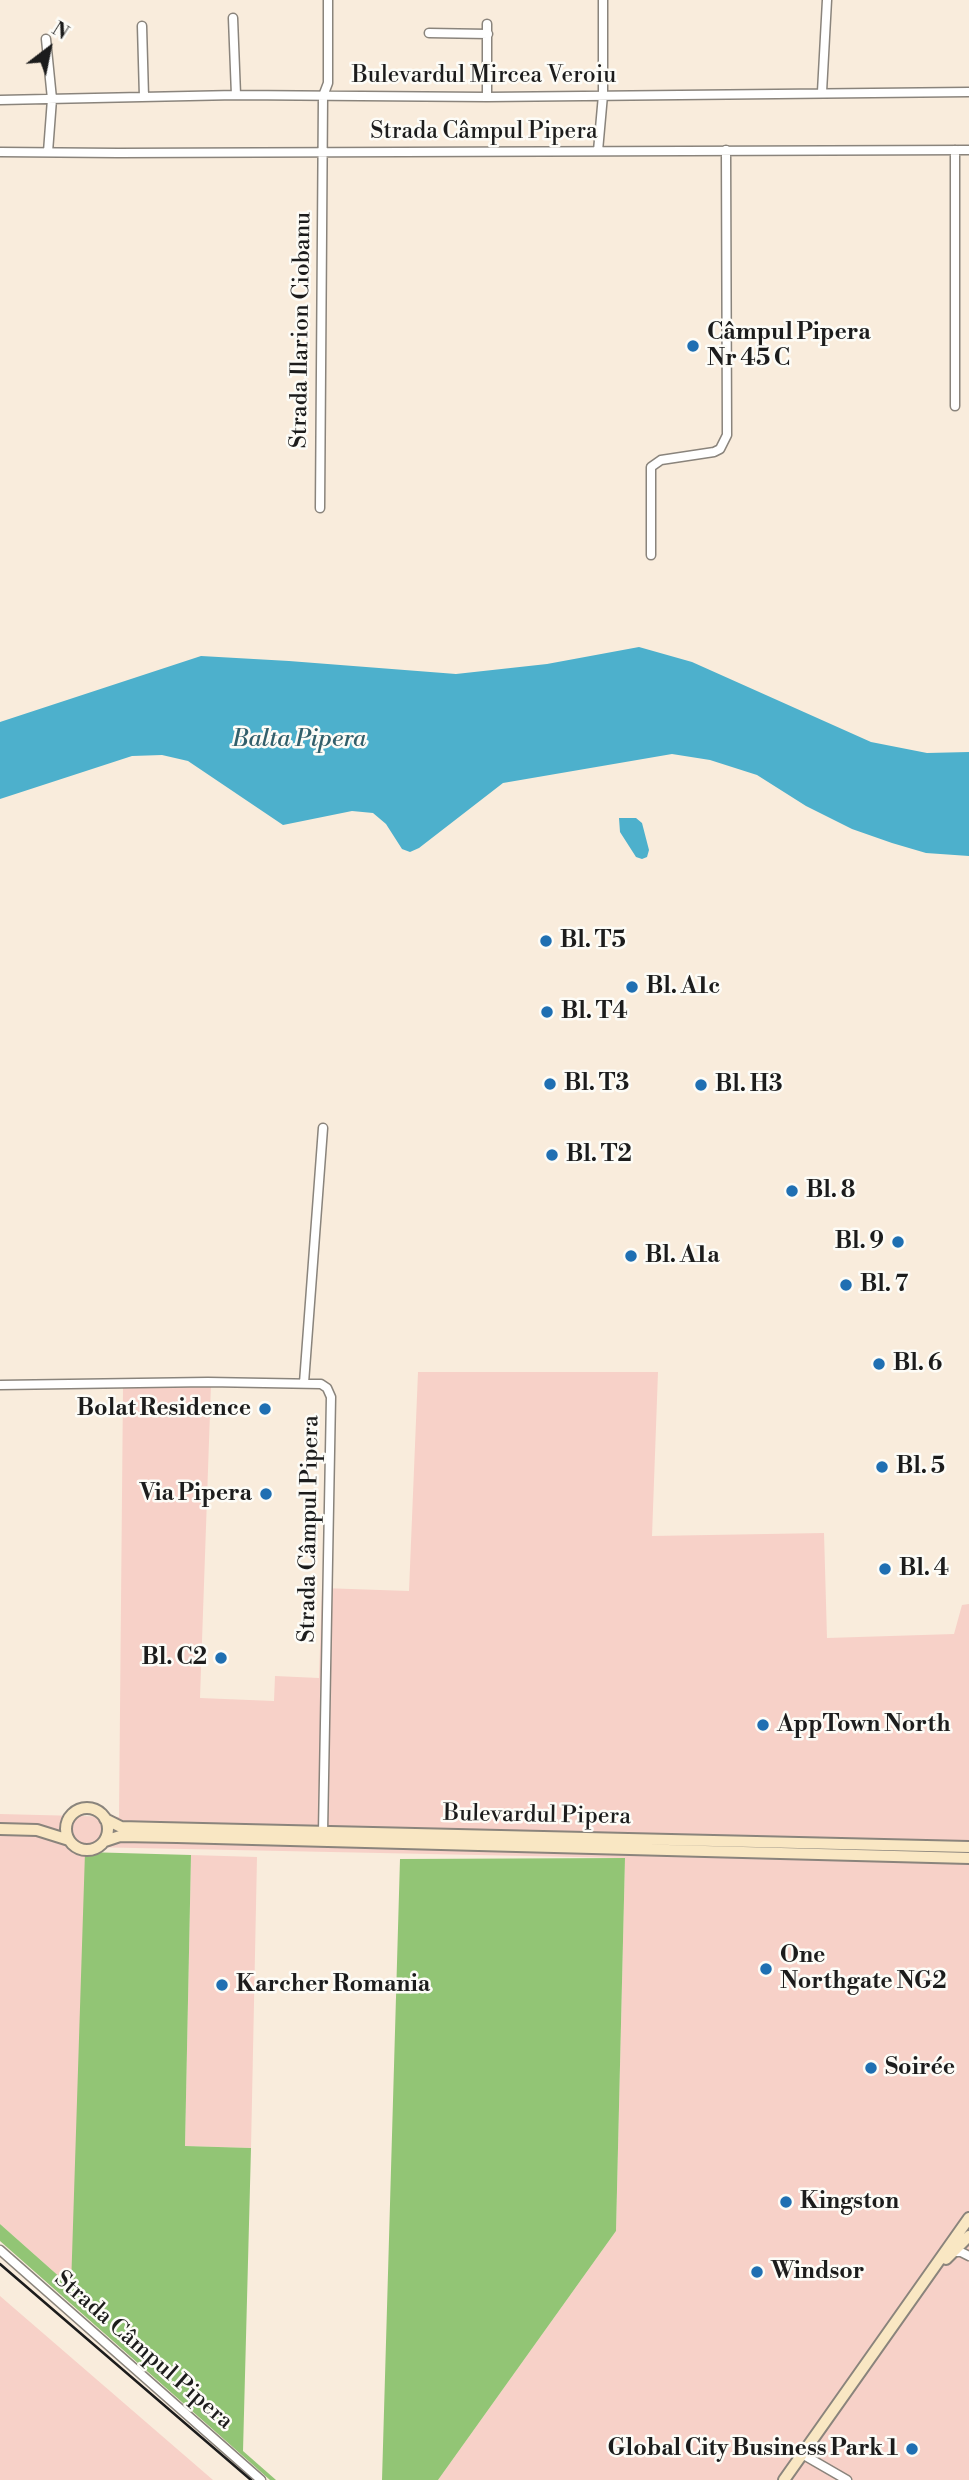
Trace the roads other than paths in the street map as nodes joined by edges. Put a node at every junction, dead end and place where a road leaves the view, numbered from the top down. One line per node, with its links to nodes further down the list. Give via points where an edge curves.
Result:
1 (328, 0): 12 (street, Strada Ilarion Ciobanu, via 328,83)
2 (603, 0): 11 (street)
3 (827, 0): 8 (street)
4 (233, 18): 10 (street)
5 (142, 26): 13 (street)
6 (429, 33): 14 (street, via 487,29)
7 (46, 39): 15 (street)
8 (822, 92): 9 (street, Bulevardul Mircea Veroiu); 11 (street, Bulevardul Mircea Veroiu)
9 (969, 92)
10 (236, 95): 12 (street, Bulevardul Mircea Veroiu); 13 (street, Bulevardul Mircea Veroiu)
11 (603, 95): 14 (street, Bulevardul Mircea Veroiu); 20 (street)
12 (323, 96): 14 (street, Bulevardul Mircea Veroiu); 23 (street, Strada Ilarion Ciobanu)
13 (144, 97): 15 (street, Bulevardul Mircea Veroiu)
14 (487, 97)
15 (52, 99): 16 (street, Bulevardul Mircea Veroiu); 22 (street)
16 (0, 100)
17 (726, 150): 18 (street, Strada Câmpul Pipera); 20 (street, Strada Câmpul Pipera); 26 (street, via 727,435 714,452 661,460 651,467)
18 (955, 150): 19 (street, Strada Câmpul Pipera); 24 (street)
19 (969, 150)
20 (598, 151): 23 (street, Strada Câmpul Pipera)
21 (0, 152): 22 (street, Strada Câmpul Pipera)
22 (48, 152): 23 (street, Strada Câmpul Pipera)
23 (324, 152): 25 (street, Strada Ilarion Ciobanu)
24 (955, 406)
25 (320, 508)
26 (651, 555)
27 (323, 1128): 28 (street)
28 (304, 1383): 29 (street, Strada Câmpul Pipera); 34 (street, Strada Câmpul Pipera, via 321,1384 331,1397)
29 (0, 1385)
30 (105, 1819): 31 (main road, via 85,1808); 34 (main road, Bulevardul Pipera, via 121,1827); 36 (main road)
31 (67, 1823): 33 (main road); 35 (main road)
32 (0, 1829): 33 (main road)
33 (37, 1830): 35 (main road)
34 (323, 1832): 37 (main road, Bulevardul Pipera)
35 (69, 1840): 36 (main road, via 84,1850)
36 (105, 1841): 38 (main road, Bulevardul Pipera, via 120,1836)
37 (969, 1847)
38 (969, 1858)
39 (969, 2220): 40 (main road); 42 (main road)
40 (968, 2242): 42 (main road)
41 (0, 2250): 45 (street, Strada Câmpul Pipera)
42 (949, 2253): 43 (street); 44 (main road)
43 (969, 2256)
44 (802, 2454): 46 (main road); 47 (street)
45 (261, 2480)
46 (783, 2480)
47 (848, 2480)

